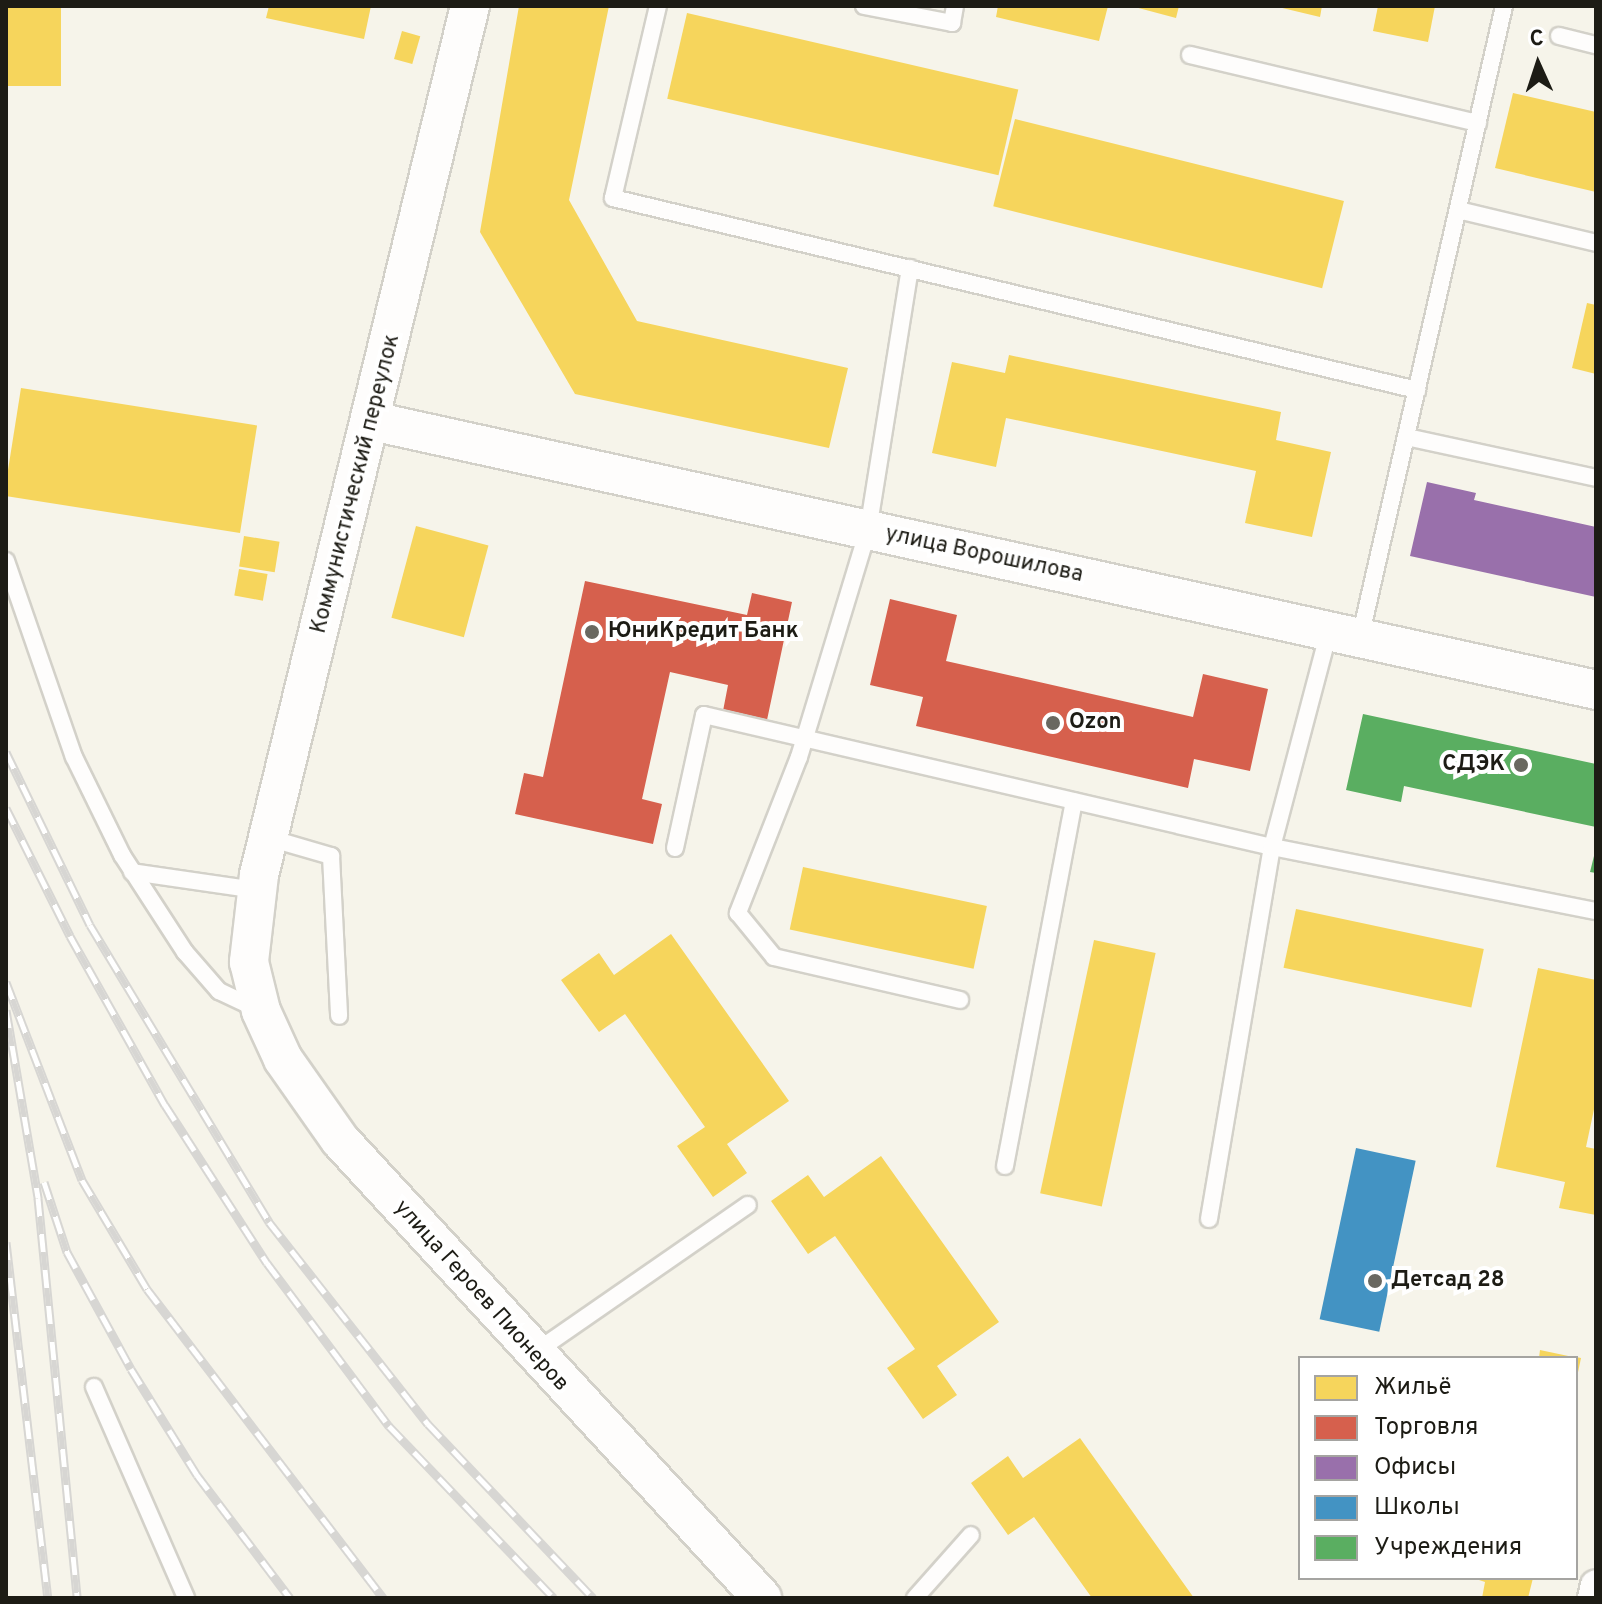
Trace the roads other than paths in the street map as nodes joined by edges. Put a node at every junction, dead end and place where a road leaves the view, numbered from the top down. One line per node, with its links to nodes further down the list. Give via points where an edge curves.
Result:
1 (470, 6): 14 (street, Коммунистический переулок)
2 (658, 6): 12 (lane, via 613,198)
3 (864, 6): 4 (lane, via 952,23)
4 (955, 6)
5 (1504, 6): 9 (lane)
6 (1559, 36): 7 (lane)
7 (1596, 45)
8 (1190, 55): 9 (lane)
9 (1478, 123): 10 (lane)
10 (1458, 210): 11 (lane); 13 (lane)
11 (1596, 243)
12 (910, 268): 13 (lane); 17 (lane)
13 (1417, 390): 15 (lane)
14 (372, 421): 17 (street, улица Ворошилова); 23 (street, Коммунистический переулок)
15 (1407, 437): 16 (lane); 19 (lane)
16 (1596, 478)
17 (868, 530): 19 (street, улица Ворошилова); 21 (lane)
18 (6, 561): 26 (lane, via 74,757)
19 (1344, 635): 20 (street, улица Ворошилова); 24 (lane)
20 (1596, 690)
21 (805, 738): 22 (lane); 25 (lane, via 704,715); 30 (lane, via 738,913 774,957)
22 (1074, 801): 24 (lane); 33 (lane)
23 (269, 838): 27 (street, Коммунистический переулок); 32 (lane, via 331,856)
24 (1272, 847): 28 (lane); 35 (lane)
25 (675, 848)
26 (132, 872): 27 (lane); 31 (lane, via 185,952 219,991)
27 (256, 890): 29 (street, Коммунистический переулок)
28 (1596, 911)
29 (249, 962): 31 (street, улица Героев Пионеров)
30 (960, 1000)
31 (261, 1011): 36 (street, улица Героев Пионеров, via 312,1105)
32 (339, 1016)
33 (1005, 1166)
34 (748, 1205): 36 (lane)
35 (1209, 1219)
36 (533, 1354): 41 (street, улица Героев Пионеров)
37 (94, 1387): 40 (lane)
38 (971, 1535): 42 (lane)
39 (1596, 1585): 43 (street)
40 (186, 1598)
41 (762, 1598)
42 (915, 1598)
43 (1593, 1598)

